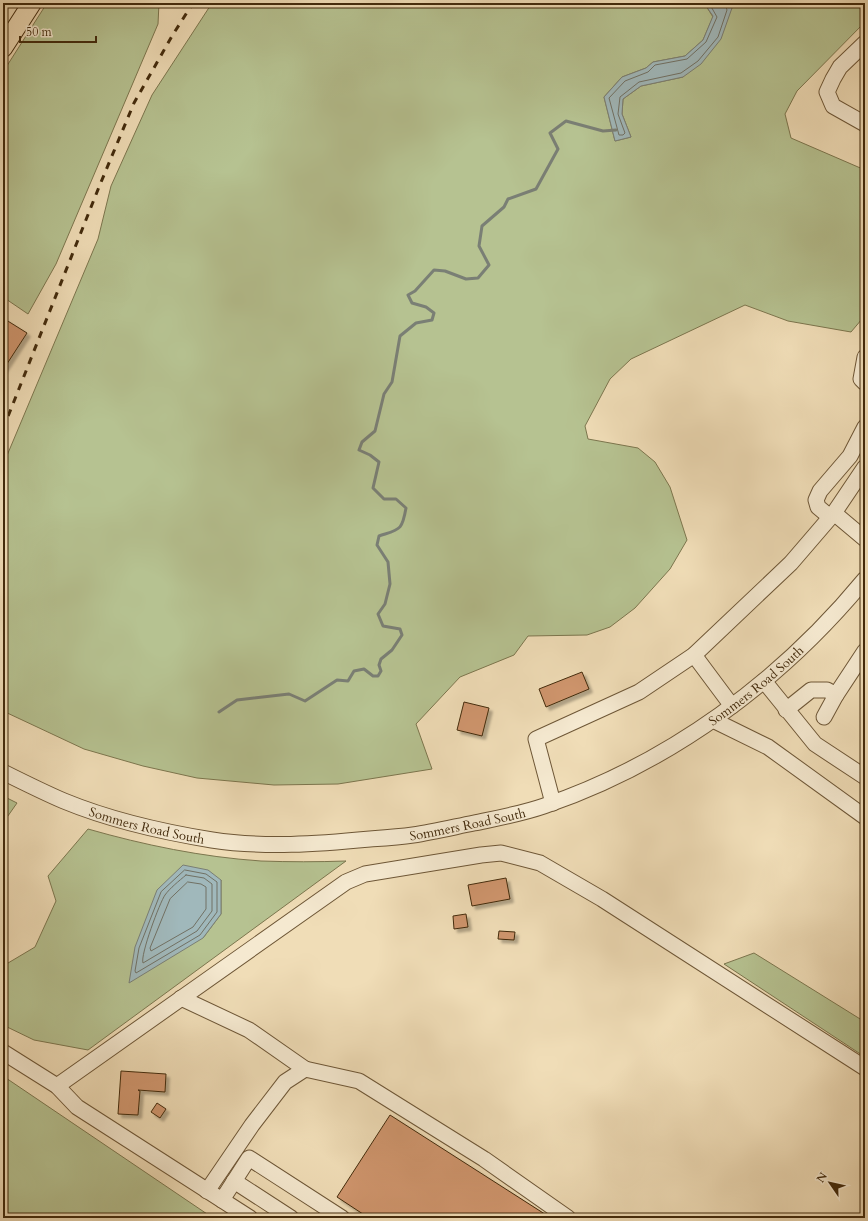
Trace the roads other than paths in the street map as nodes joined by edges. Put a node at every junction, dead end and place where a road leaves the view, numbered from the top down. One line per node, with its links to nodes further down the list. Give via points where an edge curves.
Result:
1 (32, 3): 3 (main road)
2 (865, 43): 4 (street, via 840,67 827,92 833,106)
3 (3, 48)
4 (865, 124)
5 (865, 357): 6 (street, via 861,379)
6 (865, 383)
7 (865, 427): 9 (street, via 850,456 820,491 816,500 818,507)
8 (865, 467): 9 (street)
9 (832, 515): 10 (street); 13 (street, via 792,564)
10 (865, 539)
11 (865, 579): 14 (street, Sommers Road South, via 801,649)
12 (865, 651): 15 (street)
13 (694, 655): 16 (street); 22 (street, via 639,692 536,739)
14 (764, 681): 16 (street, Sommers Road South); 17 (street)
15 (836, 695): 17 (street, via 827,690 811,690); 18 (street)
16 (732, 706): 19 (street, Sommers Road South)
17 (786, 710): 21 (street, via 815,744)
18 (824, 717)
19 (713, 720): 22 (street, Sommers Road South, via 637,766); 23 (street, via 768,747)
20 (3, 772): 22 (street, Sommers Road South, via 65,801 118,819 167,832 247,844 341,842 412,835 517,814)
21 (865, 777)
22 (553, 803)
23 (865, 817)
24 (181, 998): 26 (street, via 334,889 355,877 501,853 540,863 581,887); 27 (street, via 249,1030); 28 (street)
25 (3, 1052): 28 (street)
26 (865, 1068)
27 (305, 1069): 30 (street, via 285,1082); 35 (street, via 359,1081 484,1159)
28 (57, 1086): 30 (street, via 77,1107)
29 (234, 1181): 31 (street); 33 (street); 34 (street, via 249,1158)
30 (208, 1190): 31 (street)
31 (222, 1200): 32 (street)
32 (250, 1218)
33 (291, 1218)
34 (342, 1218)
35 (568, 1218)

